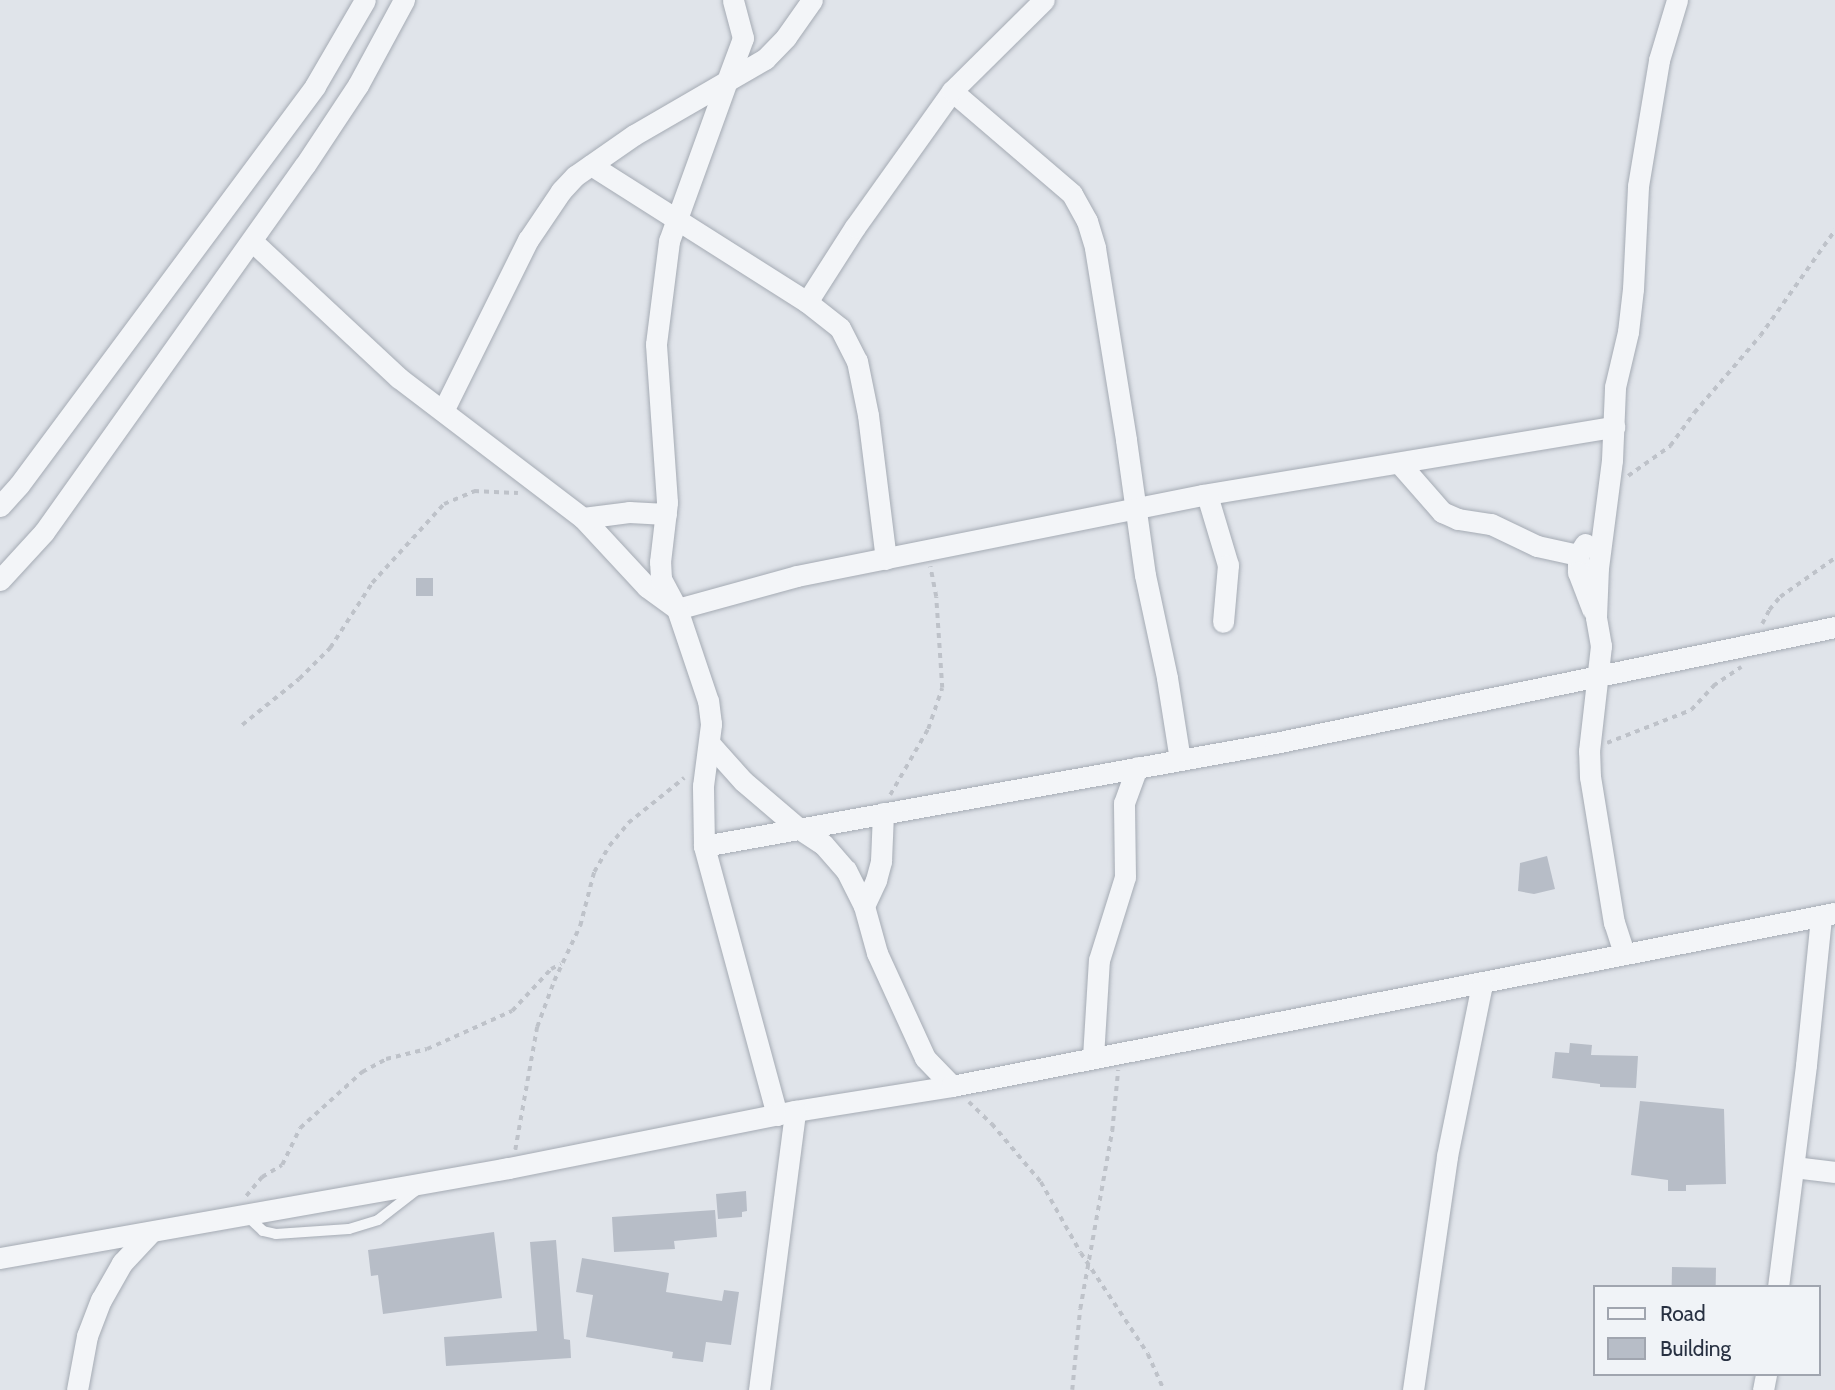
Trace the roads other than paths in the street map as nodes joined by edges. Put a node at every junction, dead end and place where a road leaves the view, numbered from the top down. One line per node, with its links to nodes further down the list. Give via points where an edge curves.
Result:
1 (365, 0): 17 (street, via 315,86)
2 (404, 0): 11 (street, via 358,85)
3 (733, 0): 7 (street, via 743,38)
4 (812, 0): 7 (street, via 771,54)
5 (1044, 0): 8 (street)
6 (1677, 0): 14 (street, via 1659,60 1640,173 1633,289 1615,387)
7 (727, 81): 9 (street); 10 (street)
8 (952, 90): 12 (street); 18 (street, via 1072,194 1087,221)
9 (591, 165): 10 (street); 13 (street, via 561,191 528,240)
10 (678, 219): 12 (street); 19 (street, via 668,241 656,344)
11 (252, 241): 13 (street, via 399,377); 24 (street, via 44,531)
12 (807, 302): 23 (street, via 840,328 857,361)
13 (443, 411): 21 (street)
14 (1614, 427): 15 (street); 20 (street)
15 (1400, 464): 16 (street); 22 (street, via 1442,512 1491,524 1537,546)
16 (1207, 495): 18 (street); 27 (street, via 1227,565)
17 (0, 506)
18 (1135, 511): 23 (street); 31 (street)
19 (666, 514): 21 (street, via 629,512); 25 (street, via 661,579)
20 (1603, 515): 22 (street); 26 (street)
21 (583, 518): 25 (street, via 647,587)
22 (1578, 555): 26 (street, via 1578,572)
23 (886, 559): 25 (street, via 797,576)
24 (0, 580)
25 (677, 609): 30 (street, via 708,701)
26 (1596, 617): 29 (street, via 1601,646)
27 (1223, 622)
28 (1835, 627): 29 (street)
29 (1596, 677): 31 (street); 38 (street, via 1590,777 1614,923)
30 (708, 753): 34 (street); 35 (street, via 703,786)
31 (1180, 760): 32 (street)
32 (1137, 767): 33 (street); 40 (street, via 1124,803 1125,877 1099,960)
33 (883, 813): 34 (street); 36 (street, via 881,861)
34 (798, 828): 35 (street); 36 (street, via 836,858)
35 (704, 846): 42 (street)
36 (864, 906): 41 (street, via 877,953 925,1058)
37 (1828, 915): 38 (street); 43 (street)
38 (1624, 953): 39 (street)
39 (1482, 984): 40 (street); 52 (street, via 1447,1157)
40 (1093, 1058): 41 (street)
41 (952, 1086): 42 (street)
42 (786, 1113): 45 (street); 51 (street)
43 (1794, 1167): 44 (street); 49 (street)
44 (1835, 1172)
45 (425, 1183): 46 (street); 46 (lane, via 378,1220 349,1229 276,1234)
46 (243, 1217): 47 (street)
47 (151, 1232): 48 (street); 50 (street, via 122,1263 101,1300 87,1336)
48 (0, 1258)
49 (1778, 1285)
50 (77, 1390)
51 (760, 1390)
52 (1413, 1390)

